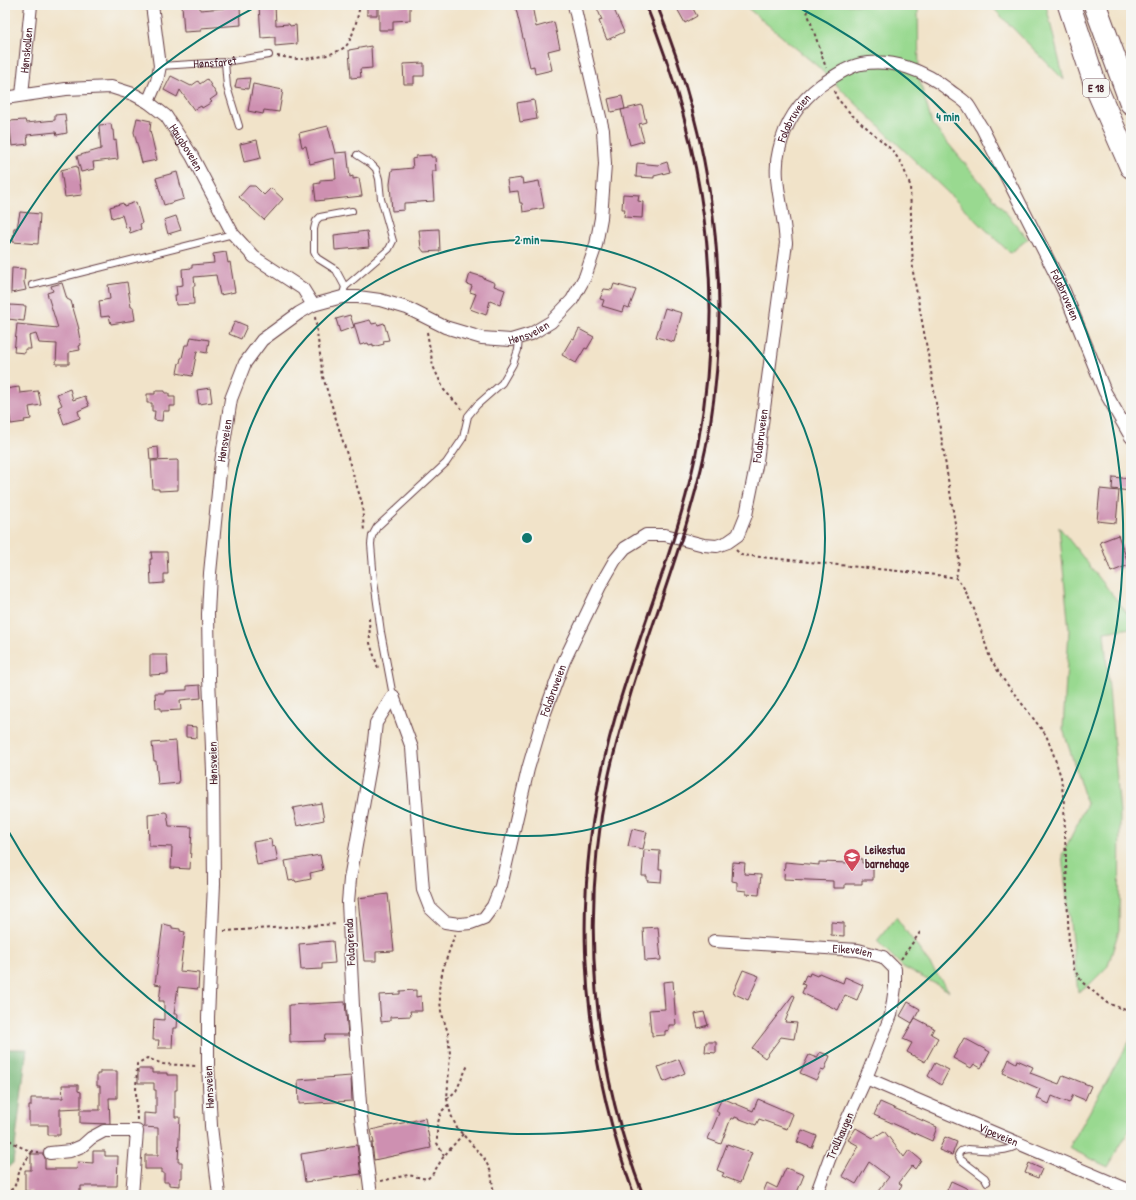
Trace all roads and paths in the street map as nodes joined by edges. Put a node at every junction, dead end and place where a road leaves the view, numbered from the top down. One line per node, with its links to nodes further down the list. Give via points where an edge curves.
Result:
1 (31, 5): 12 (street, Hønskollen)
2 (152, 5): 10 (street)
3 (360, 5): 8 (path, via 352,35 342,49 302,59)
4 (574, 5): 25 (street, Hønsveien, via 603,130 605,164 601,218 596,245 585,277 572,300 551,322)
5 (805, 5): 11 (path)
6 (1068, 5): 18 (highway, E 18, via 1096,87)
7 (1095, 5): 15 (highway, E 18)
8 (270, 55): 9 (lane, Hønsfaret)
9 (225, 62): 10 (lane, Hønsfaret); 16 (lane, via 227,87)
10 (160, 66): 14 (street)
11 (829, 79): 27 (street, Folabruveien, via 862,64 900,65 922,72 967,105 982,128 1064,291 1105,392); 29 (street, Folabruveien, via 811,92 796,109 779,150 776,171 786,243 783,270 757,461 748,507 738,535); 30 (path, via 837,98 851,114 892,150 902,164 910,185 913,272 957,536 959,561)
12 (22, 94): 13 (street, Haugboveien); 14 (street, Haugboveien, via 111,87)
13 (5, 98)
14 (148, 102): 20 (street, Haugboveien, via 166,116 192,156)
15 (1131, 103)
16 (239, 126)
17 (357, 155): 22 (lane, via 376,169 381,200 393,241 389,250)
18 (1131, 167)
19 (352, 211): 22 (lane, via 320,217 314,229 314,252 317,258 336,270)
20 (233, 234): 21 (lane); 23 (street, Haugboveien, via 254,257 303,289)
21 (32, 285)
22 (344, 292): 23 (street, Hønsveien); 24 (street, Hønsveien, via 407,308)
23 (313, 305): 28 (path, via 323,377 362,502); 37 (street, Hønsveien, via 262,340 245,363 231,399 218,492 208,614 208,678 213,771)
24 (424, 317): 25 (street, Hønsveien, via 445,327 482,338); 26 (path, via 433,366 444,390)
25 (519, 338): 26 (lane, via 513,364 502,383)
26 (468, 416): 33 (lane, via 464,438 446,463 378,527 372,536 374,582)
27 (1131, 437)
28 (364, 534)
29 (728, 542): 30 (path, via 741,555); 35 (street, Folabruveien, via 711,546 665,535 646,535 625,548 615,560 564,661 543,718 528,769 501,886 493,906 484,918 471,924)
30 (956, 578): 40 (path, via 974,609 990,658 1046,735 1061,777 1069,947 1074,968 1082,982 1107,1003)
31 (368, 612): 32 (path, via 370,643)
32 (379, 671)
33 (393, 696): 34 (street, Folagrenda, via 376,723 350,879); 35 (street, Folabruveien, via 412,748 423,890 430,908 446,922)
34 (350, 924): 37 (path); 54 (street, Folagrenda, via 360,1117)
35 (459, 924): 44 (path, via 442,968 439,989 450,1054)
36 (921, 931): 39 (path)
37 (213, 932): 41 (street, Hønsveien)
38 (714, 941): 39 (street, Eikeveien, via 858,950 883,956)
39 (895, 969): 43 (street, via 891,1015)
40 (1131, 1012)
41 (208, 1064): 46 (path, via 163,1064 146,1058 137,1064); 58 (street, Hønsveien, via 211,1126)
42 (468, 1065): 44 (path, via 456,1091)
43 (866, 1078): 49 (street, Vipeveien); 61 (street, Trollhaugen, via 830,1157)
44 (447, 1099): 45 (path)
45 (448, 1104): 47 (path, via 457,1128); 52 (path, via 440,1112 437,1126 437,1143)
46 (137, 1131): 51 (street, via 104,1131 70,1151); 57 (street)
47 (463, 1134): 52 (path); 60 (path, via 488,1165)
48 (5, 1136): 50 (path)
49 (1020, 1143): 53 (lane, via 1004,1150 968,1149 959,1152 960,1159); 55 (street, Vipeveien)
50 (32, 1152): 51 (path); 56 (path, via 21,1167 14,1188)
51 (50, 1153)
52 (444, 1156): 54 (path, via 427,1179 408,1175)
53 (987, 1182)
54 (370, 1189): 59 (path)
55 (1131, 1191)
56 (5, 1193)
57 (132, 1195)
58 (219, 1195)
59 (354, 1195)
60 (494, 1195)
61 (816, 1195)

